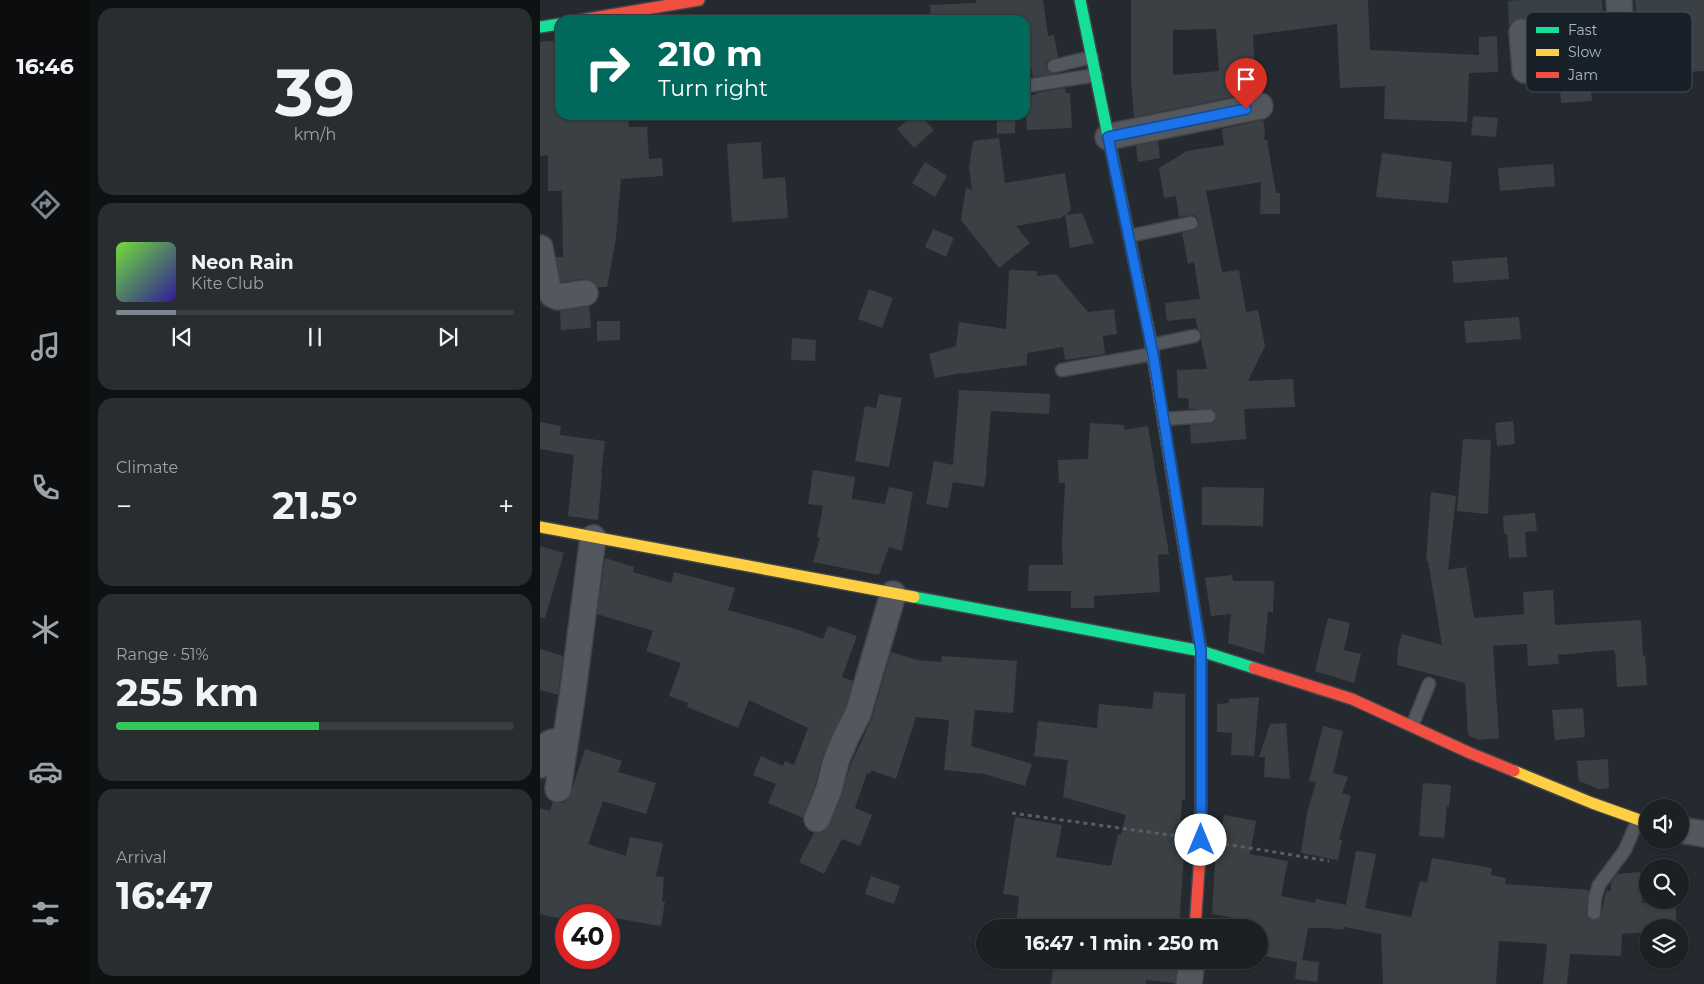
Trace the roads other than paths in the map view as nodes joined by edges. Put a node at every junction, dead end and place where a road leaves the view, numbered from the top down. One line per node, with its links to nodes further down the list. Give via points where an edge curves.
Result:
1 (699, 0): 3 (street)
2 (1080, 0): 7 (street)
3 (610, 15)
4 (555, 25): 5 (street)
5 (540, 27)
6 (1522, 32): 9 (street)
7 (1092, 57): 8 (lane); 10 (street)
8 (1054, 66)
9 (1524, 70)
10 (1096, 76): 11 (lane); 13 (street)
11 (1030, 85)
12 (1260, 106): 13 (street)
13 (1108, 137): 15 (street)
14 (1191, 223): 15 (lane)
15 (1129, 236): 19 (street)
16 (540, 248): 17 (street, via 552,295)
17 (585, 293)
18 (1194, 336): 19 (lane)
19 (1152, 349): 20 (lane); 22 (street)
20 (1062, 370)
21 (1208, 416): 22 (lane)
22 (1164, 419): 26 (street)
23 (540, 526): 24 (street)
24 (593, 538): 25 (street); 29 (street)
25 (893, 594): 26 (street); 32 (street, via 858,714 836,761)
26 (1201, 651): 28 (street, via 1352,699); 38 (street, via 1201,840)
27 (1429, 684): 28 (lane)
28 (1412, 726): 33 (street, via 1478,757)
29 (565, 743): 30 (street, via 555,740 546,746); 31 (street)
30 (540, 764)
31 (558, 789)
32 (817, 818)
33 (1639, 820)
34 (1639, 827): 37 (lane, via 1600,885)
35 (1689, 832): 36 (street)
36 (1704, 834)
37 (1594, 912)
38 (1196, 919)
39 (1191, 969): 40 (street)
40 (1189, 984)

